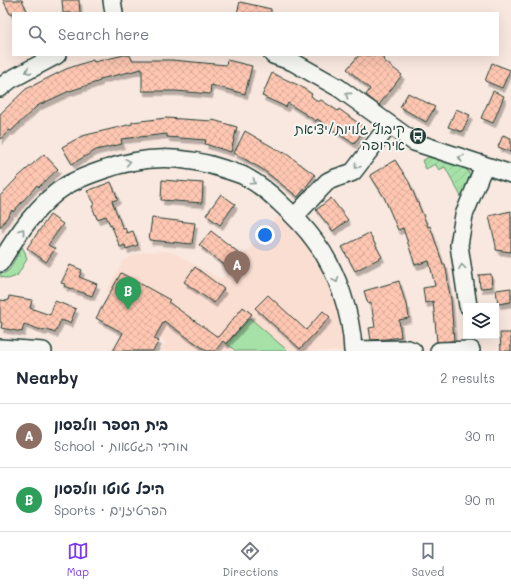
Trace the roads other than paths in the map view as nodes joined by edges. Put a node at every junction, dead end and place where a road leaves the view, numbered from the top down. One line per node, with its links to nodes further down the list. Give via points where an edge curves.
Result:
1 (112, 0): 2 (street)
2 (114, 12)
3 (55, 56): 5 (street, one-way to 5)
4 (276, 56): 6 (street, one-way to 4, via 339,88 293,62)
5 (0, 88)
6 (389, 125): 7 (street, one-way to 6, via 414,142); 9 (street, one-way to 9, via 353,172 327,182)
7 (484, 166): 8 (street); 11 (street, one-way to 7, via 459,245 464,215)
8 (511, 174)
9 (295, 216): 10 (street, one-way to 9, via 34,215 66,186 120,164 152,158 183,159 209,164 244,176); 14 (street, one-way to 14, via 328,262 348,316)
10 (0, 263)
11 (468, 303)
12 (471, 346): 17 (street)
13 (0, 348): 15 (street)
14 (354, 350): 16 (street)
15 (43, 351)
16 (413, 351)
17 (439, 351)

